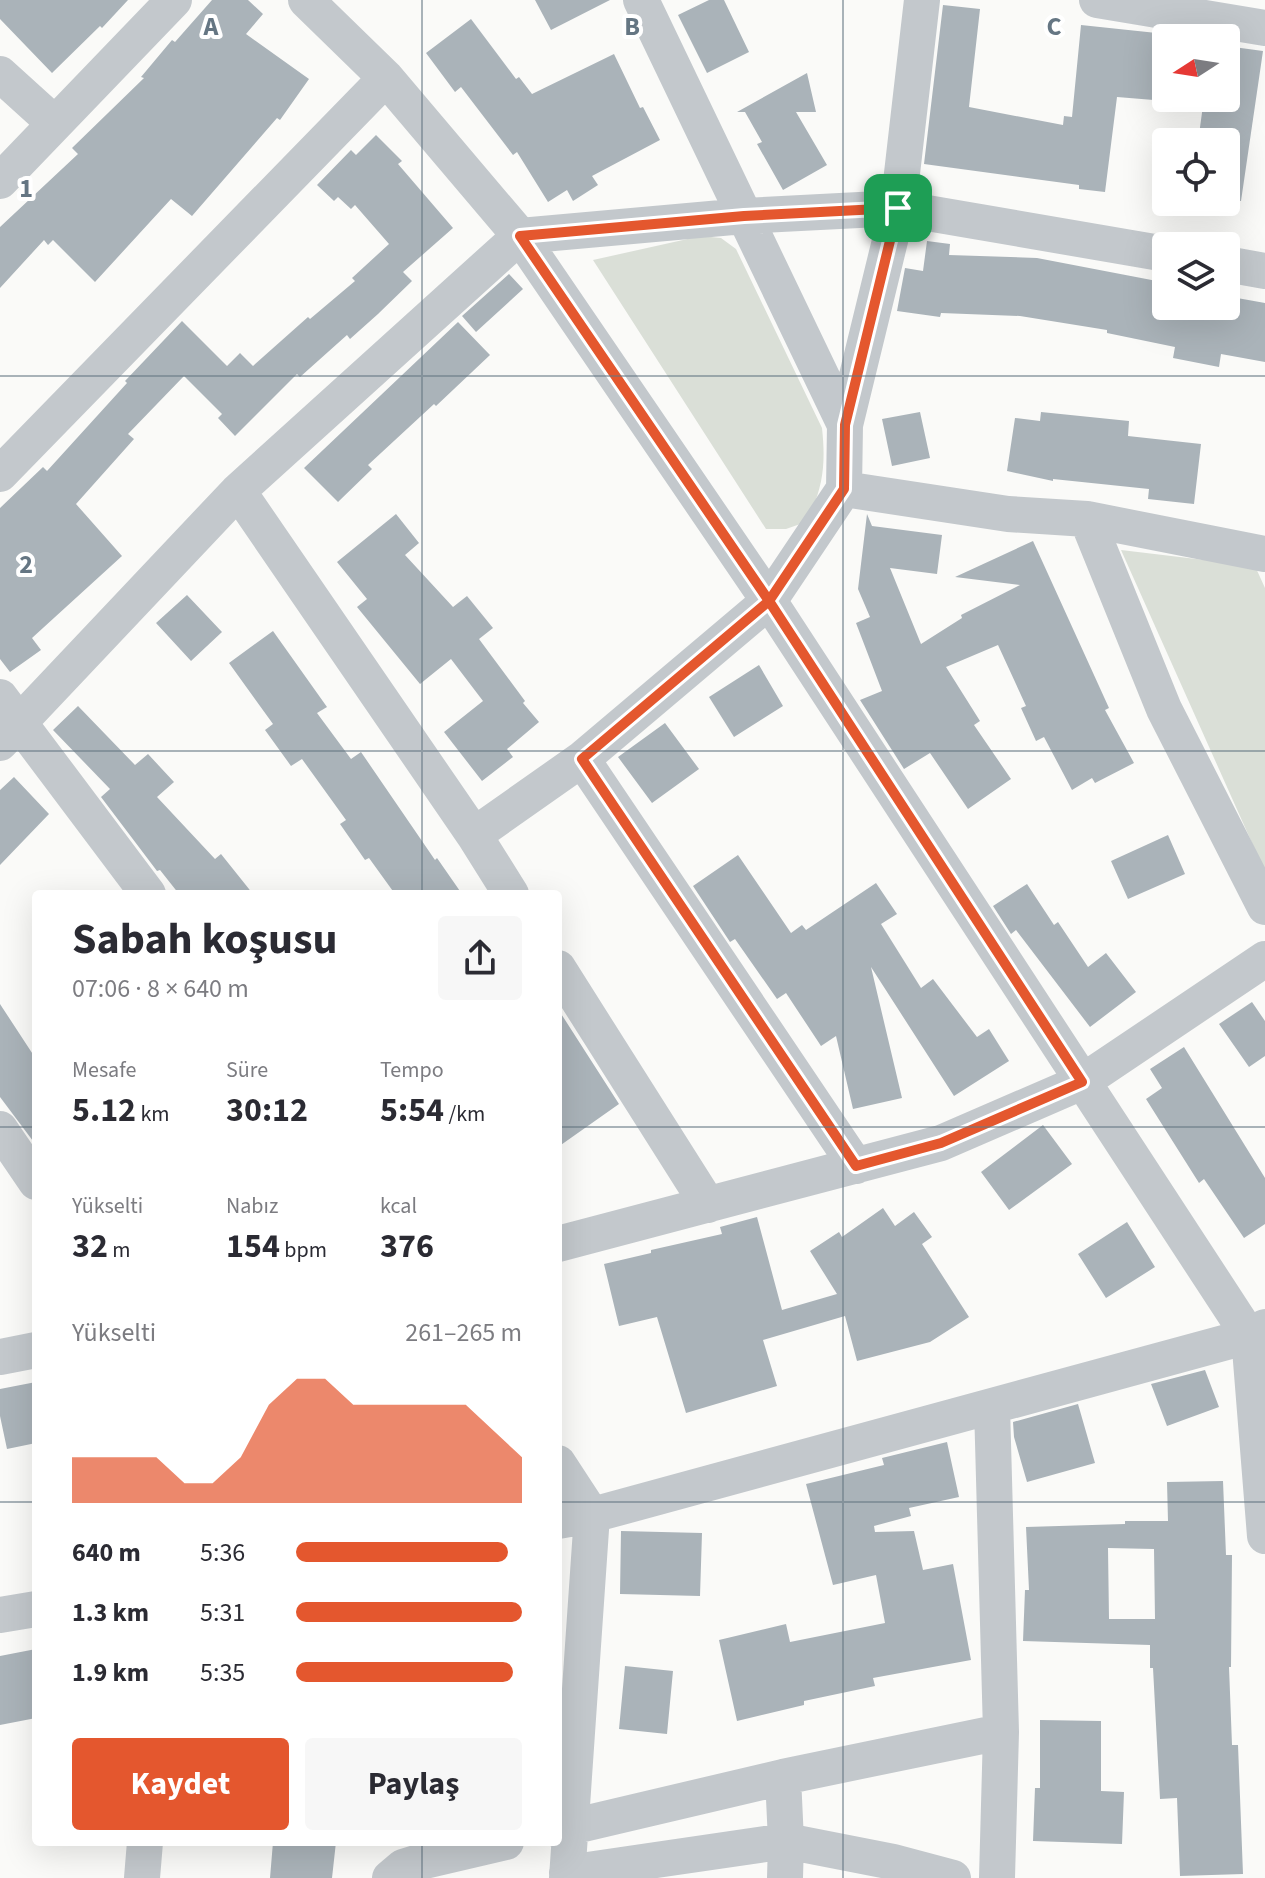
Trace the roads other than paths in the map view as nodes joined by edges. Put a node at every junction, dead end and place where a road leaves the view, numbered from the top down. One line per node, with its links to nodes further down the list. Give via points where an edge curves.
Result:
1 (174, 0): 9 (street)
2 (306, 0): 8 (street)
3 (641, 0): 12 (street)
4 (922, 0): 11 (street)
5 (1097, 0): 6 (street)
6 (1265, 28)
7 (0, 74): 9 (street)
8 (386, 78): 13 (street); 18 (street)
9 (53, 122): 10 (street)
10 (0, 181)
11 (898, 208): 12 (street); 14 (street); 17 (street)
12 (744, 216): 13 (street); 17 (street)
13 (520, 236): 20 (street); 23 (street)
14 (1152, 252)
15 (1240, 267): 16 (street)
16 (1265, 271)
17 (845, 425): 19 (street)
18 (0, 474)
19 (844, 489): 21 (street, via 1008,514); 23 (street)
20 (238, 491): 24 (street); 26 (street)
21 (1087, 519): 22 (street); 29 (street, via 1164,709)
22 (1265, 554)
23 (769, 601): 25 (street); 32 (street)
24 (7, 721): 27 (street)
25 (582, 759): 26 (street); 34 (street)
26 (474, 835): 28 (street)
27 (145, 890)
28 (508, 890)
29 (1265, 907)
30 (1265, 959): 32 (street)
31 (562, 974): 36 (street)
32 (1082, 1082): 34 (street, via 941,1143); 38 (street)
33 (1, 1131): 35 (street)
34 (856, 1166): 36 (street)
35 (32, 1176)
36 (708, 1205): 37 (street)
37 (562, 1243)
38 (1257, 1331): 41 (street); 44 (street)
39 (32, 1351): 40 (street)
40 (0, 1357)
41 (992, 1406): 43 (street); 47 (street)
42 (562, 1476): 43 (street)
43 (575, 1518): 49 (street)
44 (1265, 1533)
45 (32, 1610): 46 (street)
46 (0, 1615)
47 (1001, 1732): 48 (street); 58 (street)
48 (783, 1777): 49 (street); 50 (street)
49 (565, 1828): 53 (street)
50 (786, 1841): 53 (street); 56 (street); 57 (street)
51 (145, 1846): 54 (street)
52 (489, 1846): 55 (street, via 403,1867)
53 (567, 1876)
54 (142, 1878)
55 (390, 1878)
56 (785, 1878)
57 (953, 1878)
58 (997, 1878)

